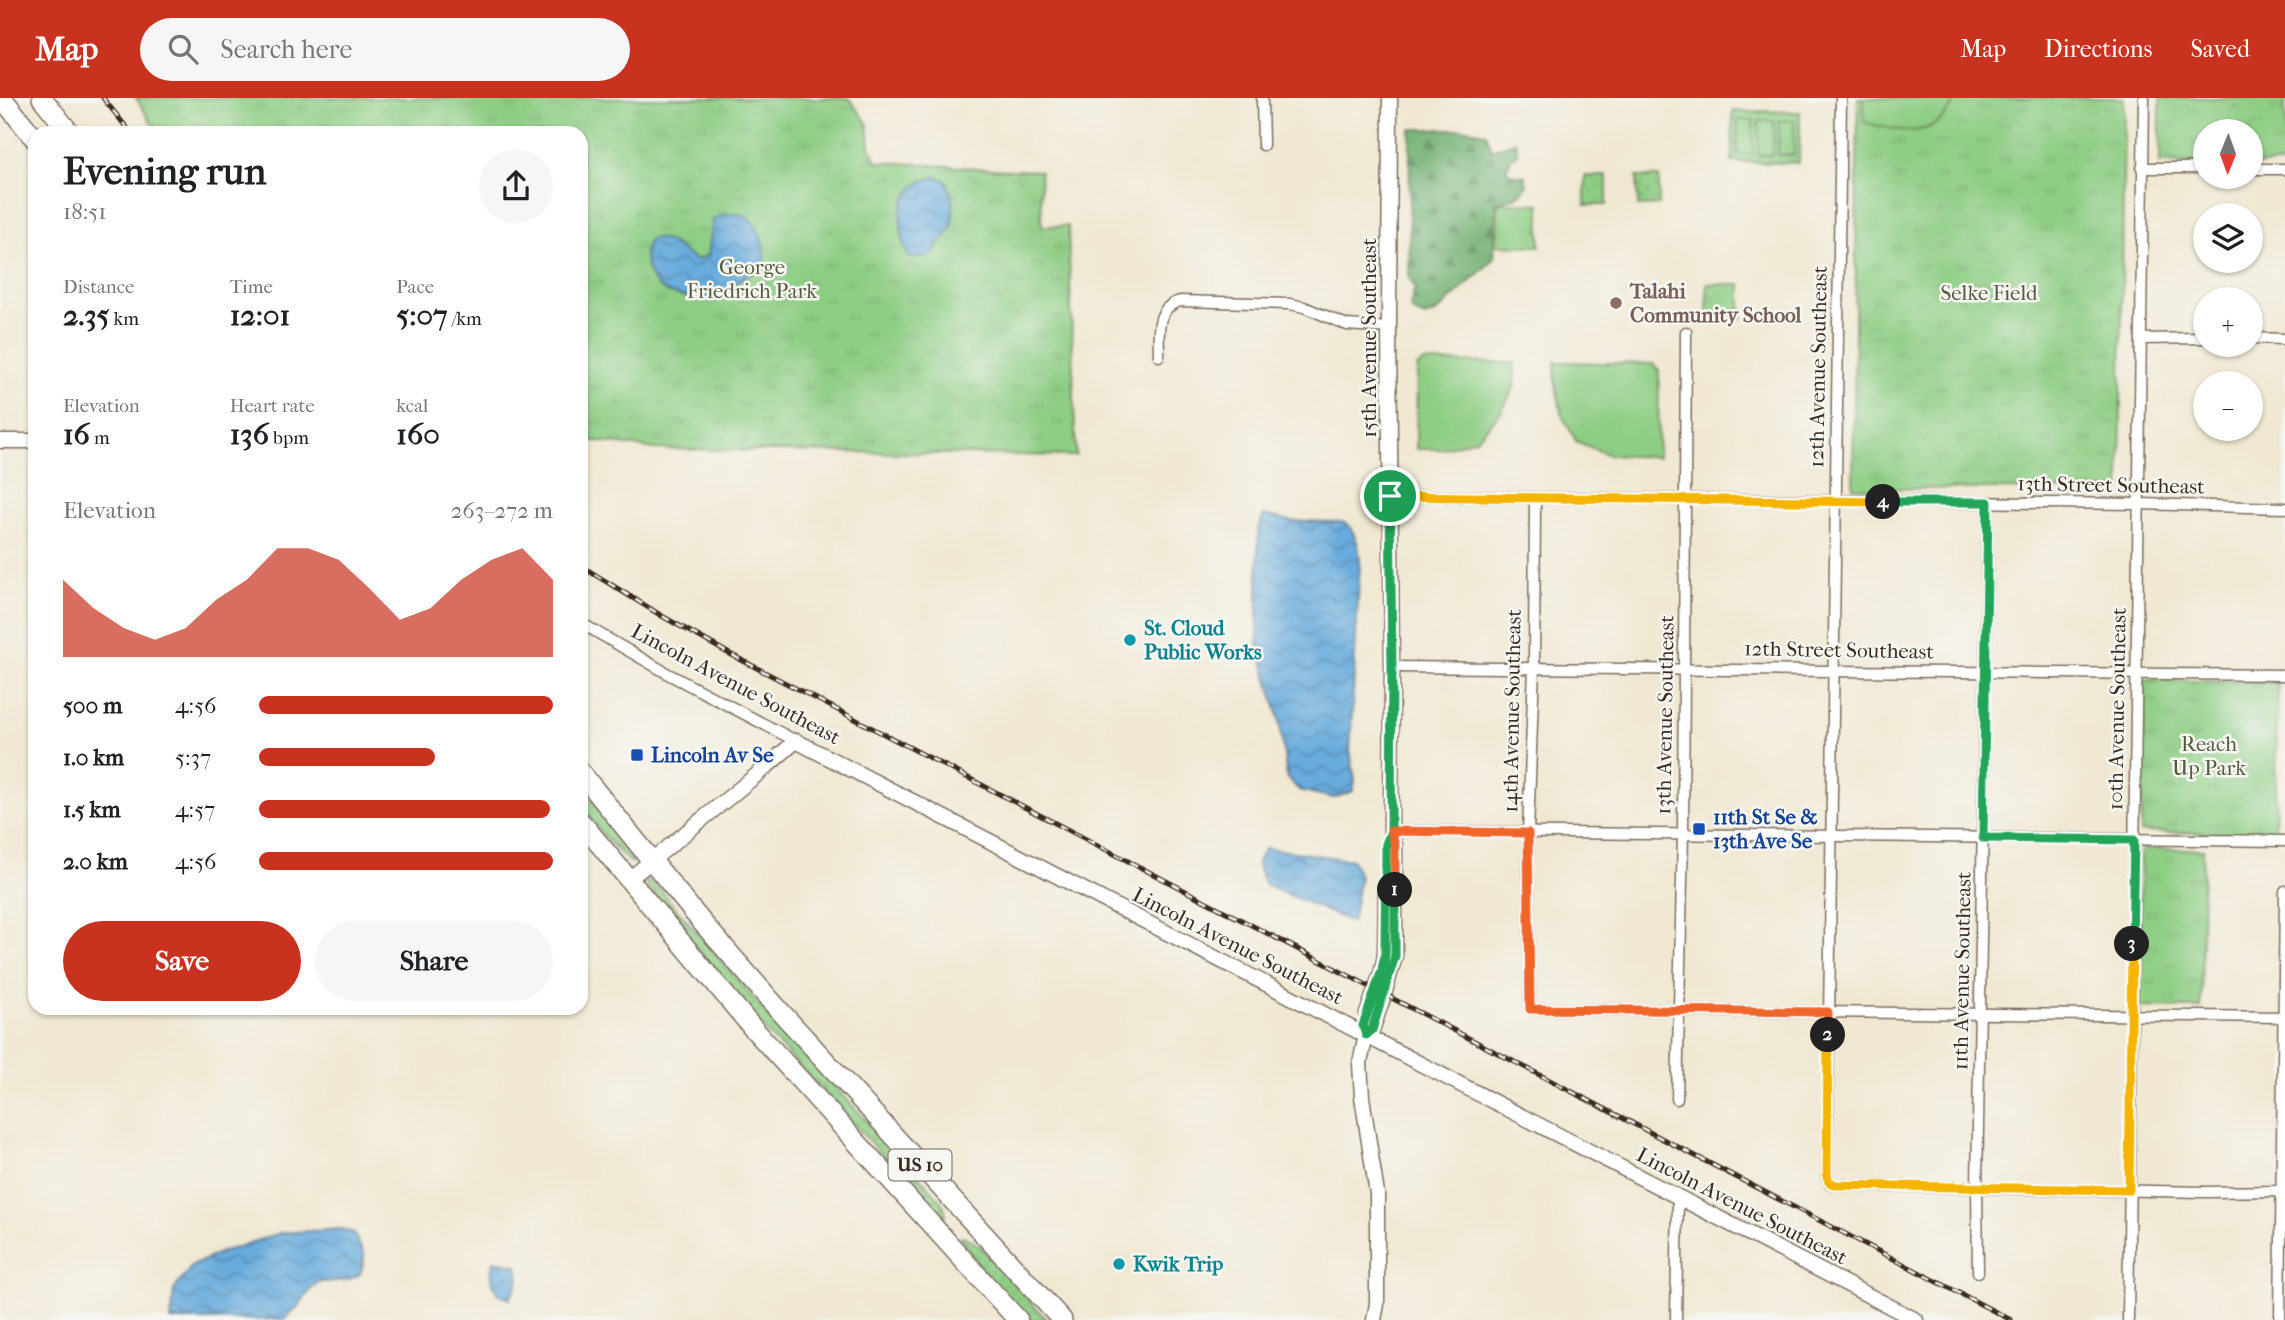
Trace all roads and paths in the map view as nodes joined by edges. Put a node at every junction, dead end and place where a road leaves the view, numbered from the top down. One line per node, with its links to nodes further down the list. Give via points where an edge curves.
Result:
1 (2, 98): 8 (highway)
2 (42, 98): 7 (highway)
3 (1262, 98): 9 (street)
4 (1390, 98): 14 (street, 15th Avenue Southeast)
5 (1842, 98): 26 (street, 12th Avenue Southeast)
6 (2144, 98): 10 (street, 10th Avenue Southeast)
7 (64, 126)
8 (28, 130)
9 (1263, 145)
10 (2142, 168): 11 (street); 18 (street, 10th Avenue Southeast)
11 (2193, 168)
12 (2263, 169): 13 (street)
13 (2285, 169)
14 (1389, 328): 20 (street, via 1347,325 1290,304 1180,301 1166,307 1160,317); 23 (street, 15th Avenue Southeast)
15 (1686, 332): 25 (street, 13th Avenue Southeast)
16 (2193, 338): 18 (street)
17 (2263, 338): 19 (street)
18 (2141, 339): 28 (street, 10th Avenue Southeast)
19 (2285, 339)
20 (1159, 356)
21 (0, 441): 22 (street)
22 (28, 441)
23 (1390, 496): 24 (street, 13th Street Southeast); 31 (street, 15th Avenue Southeast)
24 (1535, 499): 25 (street, 13th Street Southeast); 32 (street, 14th Avenue Southeast)
25 (1686, 499): 26 (street, 13th Street Southeast); 33 (street, 13th Avenue Southeast)
26 (1836, 501): 27 (street, 13th Street Southeast); 34 (street, 12th Avenue Southeast)
27 (1988, 502): 28 (street, 13th Street Southeast); 35 (street, 11th Avenue Southeast)
28 (2139, 503): 29 (street, 13th Street Southeast); 36 (street, 10th Avenue Southeast)
29 (2285, 508)
30 (588, 627): 38 (street, Lincoln Avenue Southeast)
31 (1392, 667): 32 (street, 12th Street Southeast); 41 (street, 15th Avenue Southeast)
32 (1534, 668): 33 (street, 12th Street Southeast); 42 (street, 14th Avenue Southeast)
33 (1685, 669): 34 (street, 12th Street Southeast); 43 (street, 13th Avenue Southeast)
34 (1835, 671): 35 (street, 12th Street Southeast); 44 (street, 12th Avenue Southeast)
35 (1986, 672): 36 (street, 12th Street Southeast); 45 (street, 11th Avenue Southeast)
36 (2137, 673): 37 (street, 12th Street Southeast); 46 (street, 10th Avenue Southeast)
37 (2285, 675)
38 (796, 741): 48 (street); 56 (street, Lincoln Avenue Southeast)
39 (588, 782): 48 (highway, US 10)
40 (588, 831): 49 (highway, US 10)
41 (1391, 831): 42 (street); 56 (street, 15th Avenue Southeast, via 1386,844 1385,955 1363,1026)
42 (1528, 833): 43 (street); 51 (street, 14th Avenue Southeast, via 1530,1009)
43 (1683, 834): 44 (street); 51 (street, 13th Avenue Southeast)
44 (1833, 836): 45 (street); 52 (street, 12th Avenue Southeast)
45 (1983, 838): 46 (street); 53 (street, 11th Avenue Southeast)
46 (2134, 840): 47 (street); 54 (street, 10th Avenue Southeast)
47 (2285, 841)
48 (652, 861): 49 (street); 64 (highway, US 10, via 779,1010)
49 (628, 880): 63 (highway, US 10, via 777,1055)
50 (2285, 891): 55 (street)
51 (1678, 1010): 52 (street); 57 (street, 13th Avenue Southeast)
52 (1828, 1012): 53 (street); 58 (street, 12th Avenue Southeast, via 1829,1182)
53 (1980, 1014): 54 (street); 58 (street, 11th Avenue Southeast)
54 (2131, 1015): 55 (street); 59 (street, 10th Avenue Southeast)
55 (2284, 1017): 60 (street)
56 (1366, 1035): 61 (street, Lincoln Avenue Southeast); 65 (street, 15th Avenue Southeast, via 1360,1063 1377,1194)
57 (1677, 1099)
58 (1977, 1188): 59 (street); 62 (street, 11th Avenue Southeast)
59 (2129, 1190): 60 (street); 68 (street, 10th Avenue Southeast)
60 (2284, 1191): 69 (street)
61 (1678, 1197): 66 (street); 67 (street, Lincoln Avenue Southeast)
62 (1978, 1272)
63 (1018, 1320)
64 (1062, 1320)
65 (1374, 1320)
66 (1676, 1320)
67 (1916, 1320)
68 (2128, 1320)
69 (2280, 1320)

